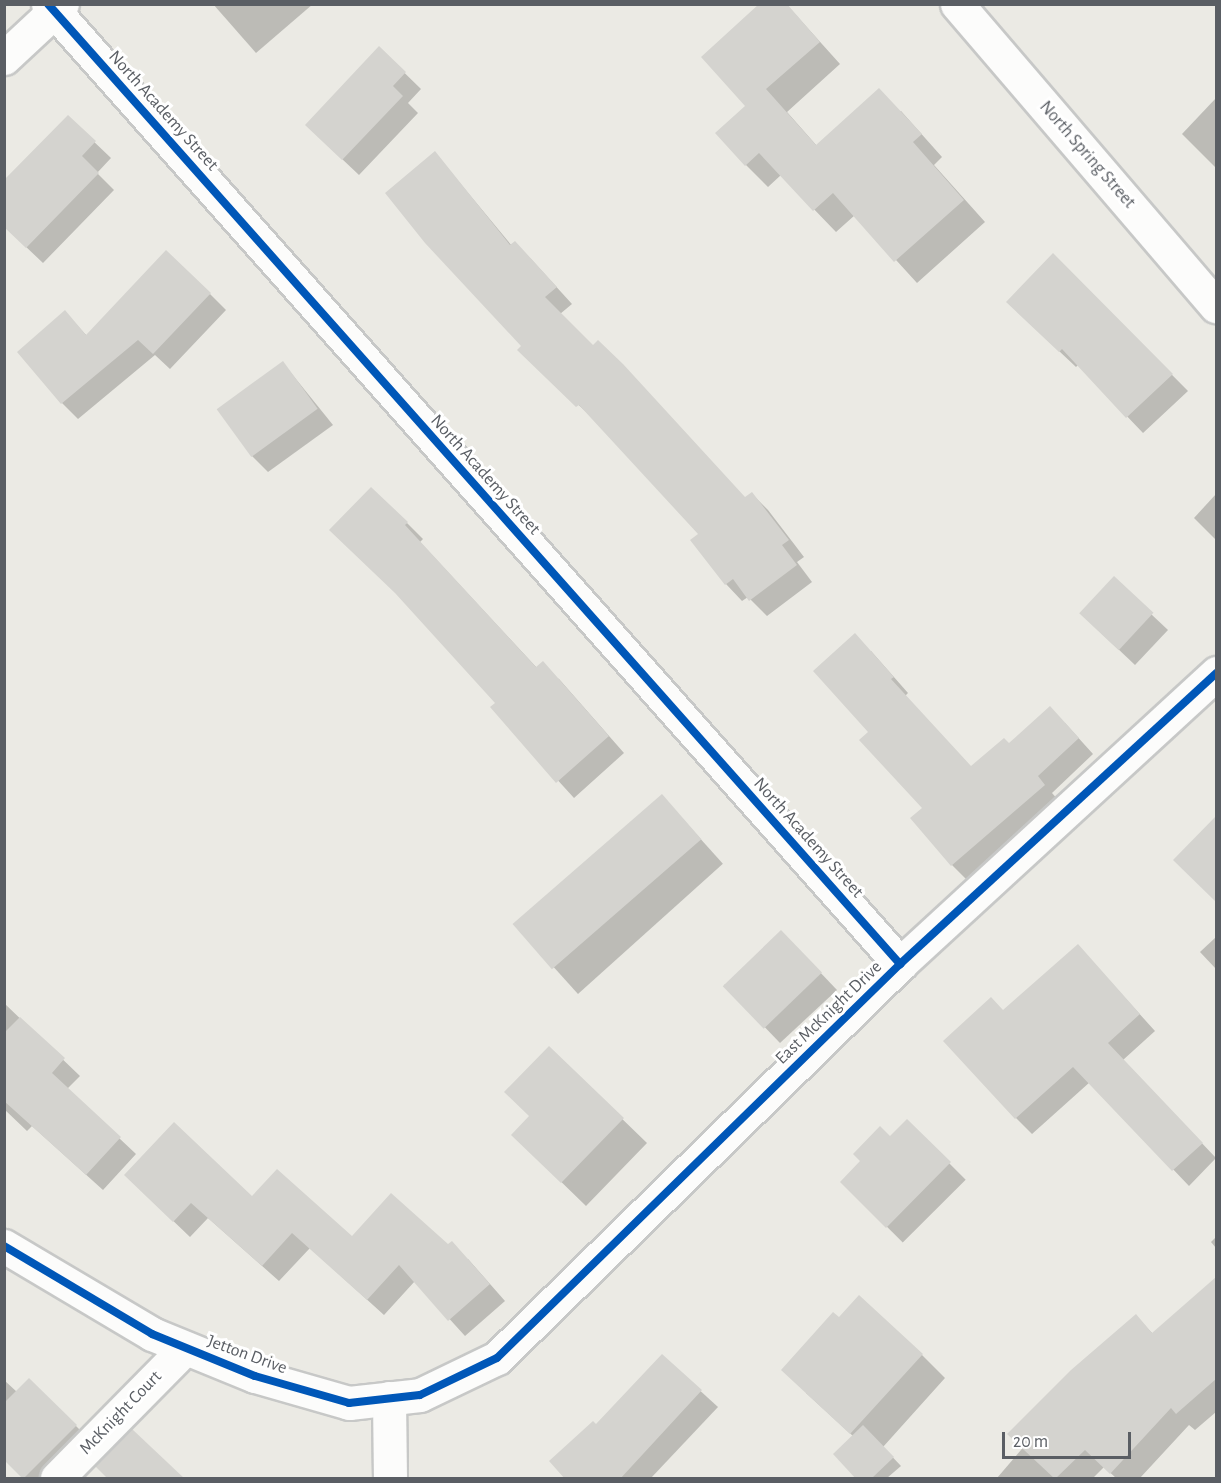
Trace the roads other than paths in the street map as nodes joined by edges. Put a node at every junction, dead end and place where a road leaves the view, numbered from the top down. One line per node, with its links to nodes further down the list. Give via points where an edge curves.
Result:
1 (957, 4): 4 (street, North Spring Street)
2 (55, 7): 3 (street); 6 (street, North Academy Street)
3 (4, 58)
4 (1216, 306)
5 (1216, 673): 6 (street, East McKnight Drive)
6 (900, 964): 9 (street, East McKnight Drive)
7 (4, 1246): 8 (street, Jetton Drive, via 152,1334)
8 (185, 1348): 10 (street, Jetton Drive, via 255,1376 349,1403); 11 (street, McKnight Court)
9 (496, 1358): 10 (street, Jetton Drive, via 420,1395)
10 (389, 1398): 12 (street)
11 (57, 1479)
12 (390, 1479)

